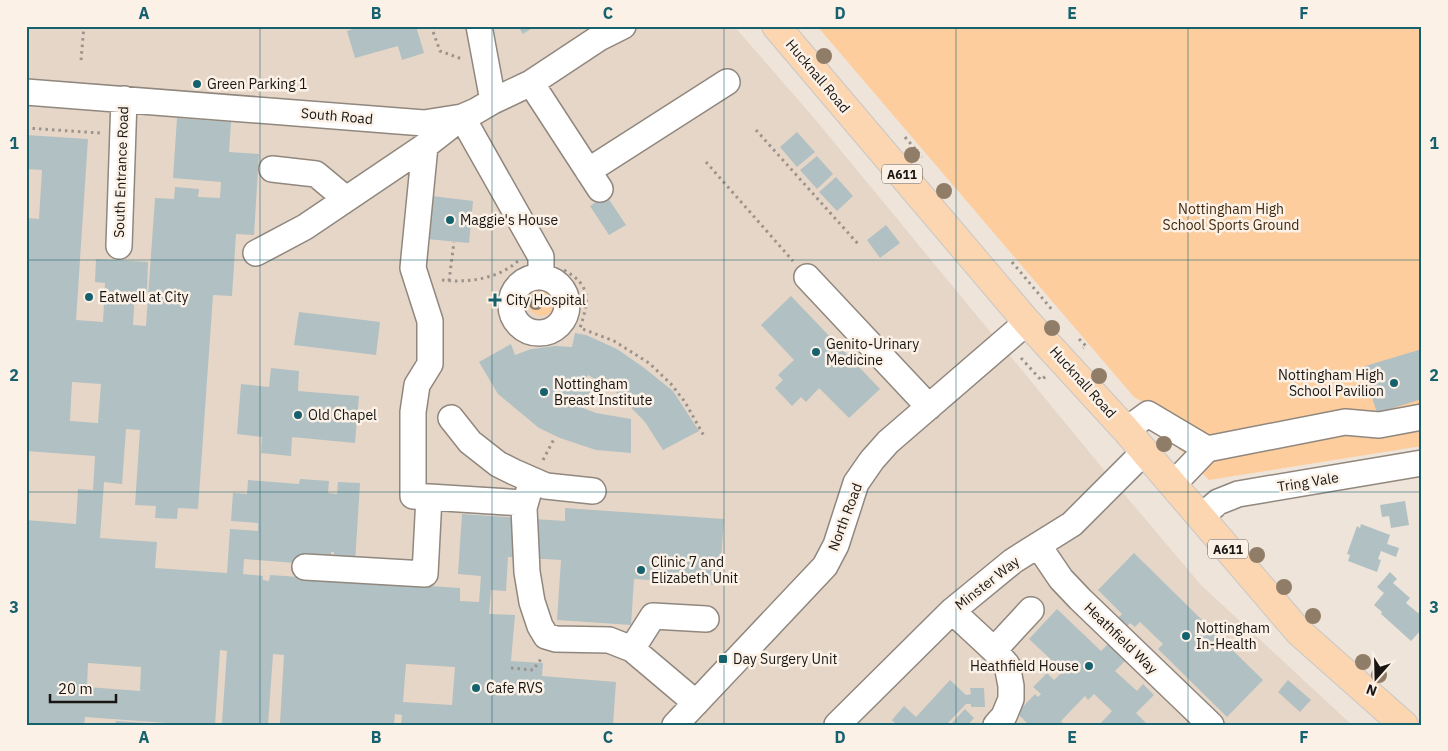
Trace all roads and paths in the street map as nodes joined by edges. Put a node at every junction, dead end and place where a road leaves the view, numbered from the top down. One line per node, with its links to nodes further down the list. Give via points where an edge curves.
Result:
1 (84, 26): 6 (path)
2 (431, 26): 7 (path, via 440,51)
3 (480, 26): 7 (street)
4 (623, 26): 9 (street, South Road)
5 (776, 26): 30 (main road, Hucknall Road / A611)
6 (81, 60)
7 (486, 68): 12 (street)
8 (727, 82): 9 (street, via 594,180)
9 (530, 83): 12 (street, South Road)
10 (26, 92): 11 (street, South Road)
11 (124, 99): 13 (street, South Road, via 424,123); 16 (street, South Entrance Road)
12 (492, 101): 13 (street, South Road)
13 (462, 117): 17 (street); 24 (street)
14 (26, 128): 16 (path)
15 (756, 130): 22 (path)
16 (123, 135): 23 (street, South Entrance Road)
17 (425, 146): 20 (street); 28 (street, via 413,268)
18 (706, 162): 27 (path)
19 (272, 169): 20 (street, via 316,174)
20 (346, 199): 25 (street, via 305,227)
21 (454, 242): 29 (path)
22 (859, 245)
23 (119, 246)
24 (535, 246): 26 (street); 29 (path, via 508,270 483,279)
25 (256, 253)
26 (549, 271): 35 (path, via 577,277 585,289 586,310 580,328 614,340 649,363 685,402)
27 (807, 277): 31 (street)
28 (416, 278): 29 (path); 42 (street, via 430,321 430,364 417,385 413,412 413,496)
29 (449, 281)
30 (1027, 322): 31 (street, North Road); 34 (main road, Hucknall Road / A611)
31 (929, 407): 53 (street, North Road, via 888,442 856,483 836,545 825,566)
32 (1422, 417): 36 (street, via 1378,426 1345,422)
33 (451, 418): 41 (street, via 470,442)
34 (1126, 430): 36 (street, via 1148,414); 37 (main road, Hucknall Road / A611)
35 (704, 436)
36 (1207, 449): 39 (street)
37 (1144, 452): 39 (main road, Hucknall Road / A611); 44 (street, Minster Way, via 1072,524)
38 (1422, 463): 43 (street, Tring Vale, via 1238,494 1218,502)
39 (1172, 483): 43 (main road, Hucknall Road / A611)
40 (592, 491): 41 (street, via 546,486)
41 (528, 492): 42 (street); 49 (street, via 527,572 532,602 546,636)
42 (430, 497): 45 (street, via 425,574)
43 (1201, 518): 58 (main road, Hucknall Road / A611, via 1299,632)
44 (1038, 546): 47 (street, Minster Way, via 1014,561); 57 (street, Heathfield Way, via 1080,599)
45 (305, 567)
46 (1031, 610): 51 (street)
47 (952, 611): 51 (street); 55 (street, Minster Way)
48 (706, 619): 50 (street, via 653,616)
49 (556, 639): 50 (street, via 609,640); 52 (path, via 532,670)
50 (632, 649): 53 (street)
51 (994, 650): 56 (street, via 1007,665 1011,686 1011,699)
52 (511, 668)
53 (696, 704): 54 (street, North Road)
54 (675, 725)
55 (837, 725)
56 (996, 725)
57 (1211, 725)
58 (1404, 725)

